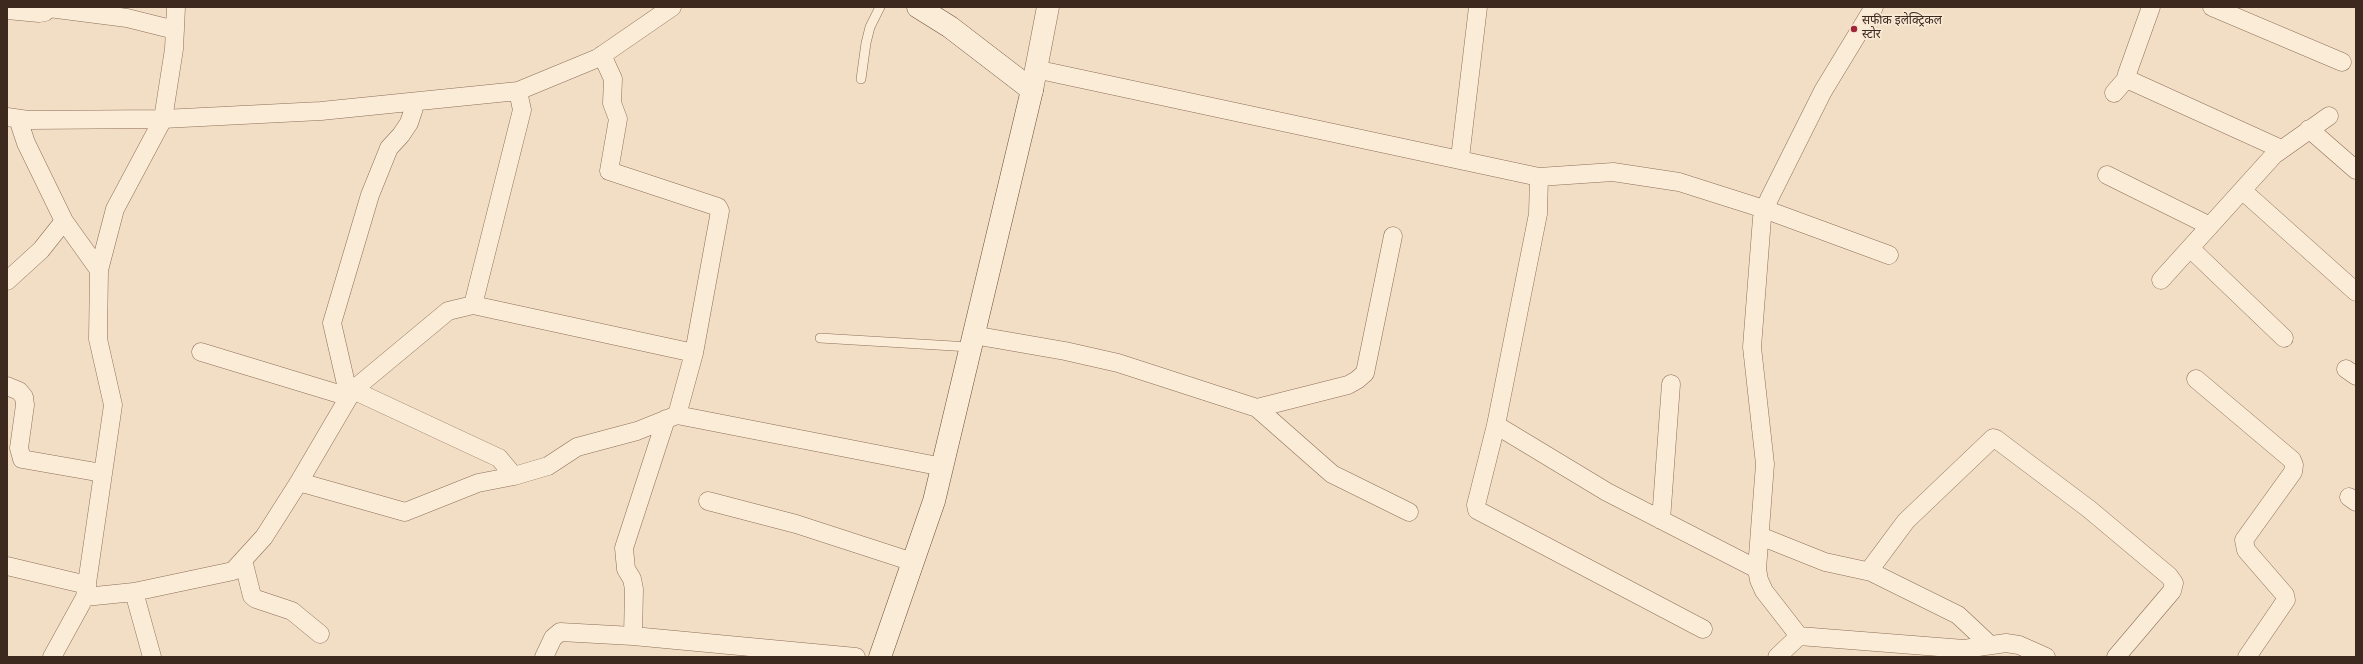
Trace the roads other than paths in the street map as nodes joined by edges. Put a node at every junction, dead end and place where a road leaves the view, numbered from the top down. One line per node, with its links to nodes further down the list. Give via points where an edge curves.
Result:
1 (49, 7): 11 (street, via 39,13); 12 (street, via 127,18)
2 (176, 7): 12 (street)
3 (672, 7): 13 (street)
4 (880, 7): 16 (lane, via 866,43)
5 (918, 7): 18 (main road, via 950,27)
6 (1048, 7): 15 (main road)
7 (1478, 7): 27 (street)
8 (1874, 7): 32 (street, via 1823,91)
9 (2151, 7): 17 (street)
10 (2212, 7): 14 (street)
11 (7, 10)
12 (175, 30): 24 (street)
13 (602, 55): 19 (street); 47 (street, via 613,79 612,103 618,119 609,171 720,209)
14 (2342, 62)
15 (1036, 69): 18 (main road); 27 (street)
16 (861, 78)
17 (2127, 78): 20 (street); 26 (street)
18 (1032, 90): 45 (main road)
19 (518, 91): 21 (street); 42 (street, via 522,110)
20 (2114, 93)
21 (416, 102): 24 (street, via 321,111); 51 (street, via 402,135 389,148 370,195 332,323)
22 (2329, 116): 25 (street)
23 (13, 118): 24 (street); 33 (street)
24 (163, 119): 38 (street, via 115,209)
25 (2310, 129): 26 (street); 28 (street)
26 (2281, 149): 31 (street)
27 (1460, 158): 30 (street)
28 (2356, 170)
29 (2107, 175): 34 (street)
30 (1539, 177): 32 (street, via 1619,173 1690,185); 54 (street, via 1538,214)
31 (2243, 191): 34 (street); 41 (street)
32 (1764, 209): 37 (street); 62 (street, via 1758,246 1752,347 1765,464)
33 (64, 221): 38 (street); 40 (street, via 42,250)
34 (2210, 226): 36 (street)
35 (1393, 236): 52 (street, via 1365,373 1348,385)
36 (2190, 248): 39 (street); 44 (street)
37 (1888, 255)
38 (99, 270): 56 (street, via 98,339 113,405)
39 (2161, 280)
40 (7, 282)
41 (2356, 292)
42 (473, 305): 47 (street); 51 (street, via 448,312)
43 (820, 338): 45 (lane)
44 (2284, 338)
45 (972, 341): 52 (street, via 1058,350 1118,363); 55 (main road)
46 (201, 352): 51 (street)
47 (694, 353): 53 (street)
48 (2196, 379): 83 (street, via 2292,460 2294,465 2293,472 2244,540 2243,555 2285,595 2286,600)
49 (1671, 384): 61 (street)
50 (7, 386): 56 (street, via 19,391 24,397 18,448 22,459)
51 (351, 394): 57 (street, via 499,458); 58 (street)
52 (1257, 408): 60 (street, via 1332,474)
53 (672, 417): 55 (street); 57 (street, via 637,431 578,447 548,466); 72 (street, via 624,548 626,569 634,589)
54 (1496, 425): 61 (street, via 1607,492); 70 (street, via 1476,505 1480,513)
55 (943, 467): 64 (main road)
56 (102, 473): 68 (street)
57 (514, 476): 58 (street, via 478,483 405,512)
58 (299, 482): 63 (street, via 264,537)
59 (708, 501): 64 (street, via 796,524)
60 (1409, 512)
61 (1661, 520): 66 (street)
62 (1760, 536): 66 (street); 67 (street, via 1826,562)
63 (243, 560): 69 (street, via 233,571); 71 (street, via 252,596 292,611)
64 (913, 562): 79 (main road)
65 (7, 566): 68 (street)
66 (1757, 569): 73 (street, via 1764,591)
67 (1871, 572): 74 (street, via 1958,615); 82 (street, via 1871,568 1906,521 1989,440 1996,439 2094,514 2169,576 2174,583 2172,592)
68 (86, 591): 69 (street); 75 (street)
69 (134, 592): 76 (street)
70 (1703, 629)
71 (320, 634)
72 (633, 636): 77 (street, via 560,632 553,638); 78 (street)
73 (1799, 636): 74 (street, via 1964,648); 80 (street)
74 (1990, 645): 81 (street, via 2013,644)
75 (52, 657)
76 (152, 657)
77 (544, 657)
78 (856, 657)
79 (880, 657)
80 (1777, 657)
81 (2046, 657)
82 (2116, 657)
83 (2247, 657)

